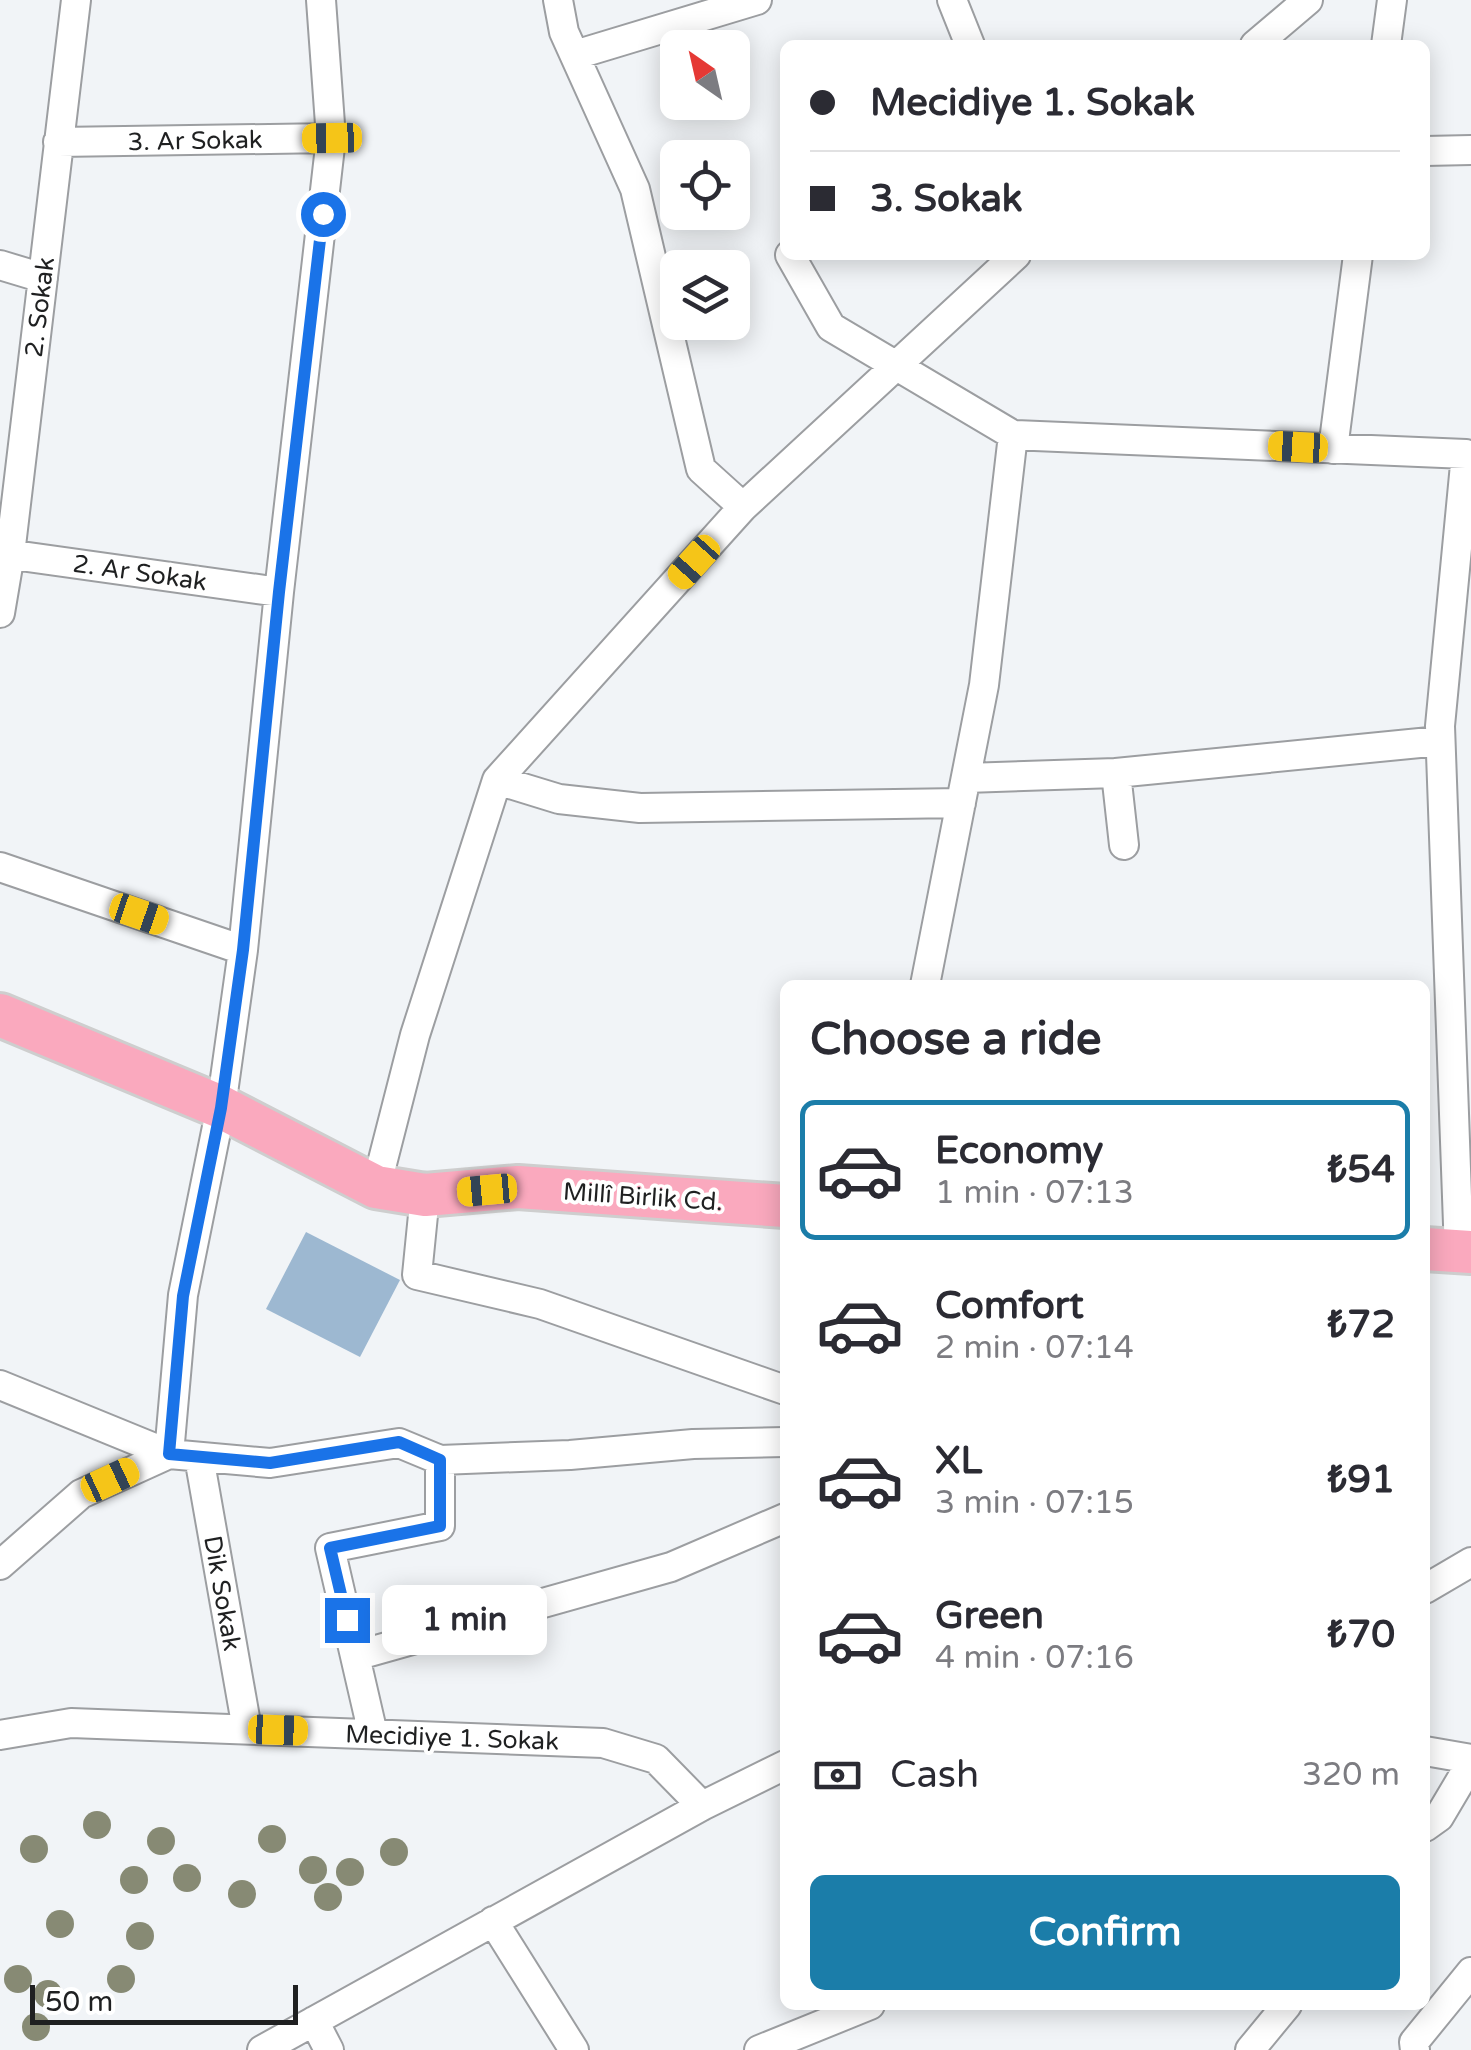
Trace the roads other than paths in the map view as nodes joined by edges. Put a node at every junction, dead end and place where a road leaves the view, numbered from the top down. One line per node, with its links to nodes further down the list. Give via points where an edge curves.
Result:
1 (76, 0): 13 (street, 2. Sokak)
2 (321, 0): 12 (street)
3 (558, 0): 11 (street)
4 (756, 0): 11 (street)
5 (952, 0): 8 (street)
6 (1308, 0): 9 (street)
7 (1392, 0): 10 (street)
8 (968, 40)
9 (1261, 40)
10 (1387, 40)
11 (574, 56): 24 (street, via 635,189 702,468)
12 (332, 138): 13 (street, 3. Ar Sokak); 26 (street)
13 (58, 142): 20 (street, 2. Sokak)
14 (1471, 150): 15 (street)
15 (1430, 151)
16 (793, 260): 21 (street, via 830,327)
17 (1011, 260): 21 (street)
18 (1357, 260): 23 (street)
19 (0, 266): 20 (street)
20 (42, 278): 25 (street, 2. Sokak)
21 (895, 367): 22 (street); 24 (street)
22 (1013, 435): 23 (street); 31 (street, via 984,686)
23 (1334, 449): 28 (street, via 1466,454)
24 (743, 507): 30 (street)
25 (5, 554): 26 (street, 2. Ar Sokak); 27 (street, 2. Sokak)
26 (279, 592): 35 (street)
27 (0, 613)
28 (1440, 741): 29 (street); 34 (street)
29 (1116, 773): 31 (street); 32 (street)
30 (497, 780): 31 (street, via 559,799 640,808); 39 (street, via 415,1035)
31 (964, 790): 36 (street)
32 (1124, 844)
33 (0, 867): 35 (street)
34 (1459, 908): 42 (street)
35 (243, 950): 38 (street)
36 (925, 980)
37 (0, 1016): 38 (main road, Millî Birlik Cd.)
38 (221, 1108): 39 (main road, Millî Birlik Cd.); 46 (street, via 183,1296)
39 (376, 1187): 40 (main road, Millî Birlik Cd.)
40 (425, 1196): 41 (main road, Millî Birlik Cd., via 518,1187); 44 (street, via 416,1274 540,1304)
41 (780, 1206)
42 (1452, 1251)
43 (0, 1386): 46 (street)
44 (780, 1388)
45 (780, 1442): 48 (street)
46 (169, 1454): 47 (street); 51 (street, via 81,1494)
47 (199, 1456): 48 (street, via 270,1463 399,1442); 54 (street, Dik Sokak)
48 (440, 1460): 53 (street, via 440,1526 330,1548)
49 (780, 1520): 53 (street, via 672,1567)
50 (1471, 1562): 52 (street)
51 (0, 1565)
52 (1430, 1586)
53 (355, 1656): 55 (street)
54 (247, 1729): 55 (street, Mecidiye 1. Sokak); 56 (street, Mecidiye 1. Sokak, via 71,1723)
55 (373, 1734): 60 (street, Mecidiye 1. Sokak, via 603,1743 656,1759)
56 (0, 1735)
57 (1430, 1751): 58 (street)
58 (1471, 1760): 61 (street)
59 (780, 1767): 60 (street)
60 (702, 1806): 62 (street)
61 (1430, 1823)
62 (493, 1921): 66 (street); 70 (street)
63 (1471, 1972): 73 (street, via 1414,2042)
64 (858, 2010): 71 (street)
65 (1283, 2010): 72 (street)
66 (314, 2021): 67 (street); 68 (street); 69 (street)
67 (262, 2050)
68 (310, 2050)
69 (329, 2050)
70 (574, 2050)
71 (760, 2050)
72 (1250, 2050)
73 (1415, 2050)

